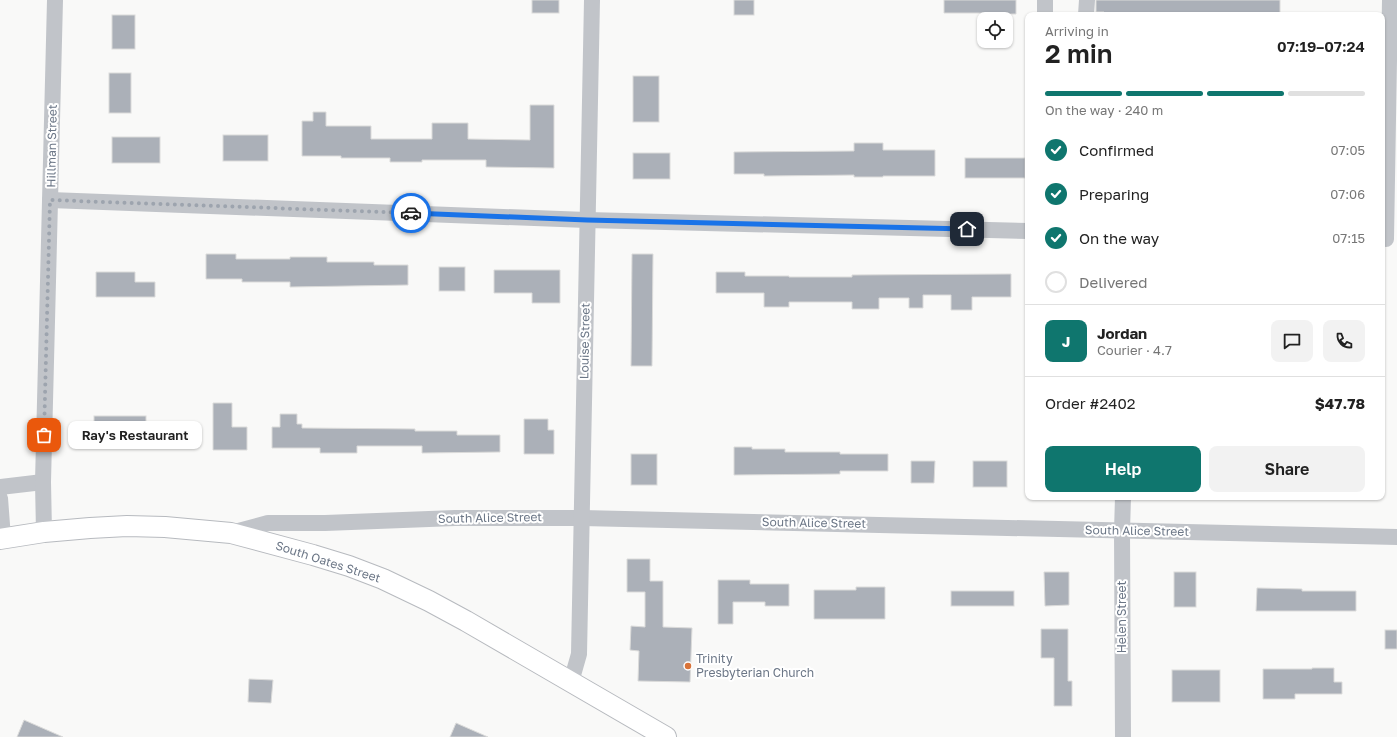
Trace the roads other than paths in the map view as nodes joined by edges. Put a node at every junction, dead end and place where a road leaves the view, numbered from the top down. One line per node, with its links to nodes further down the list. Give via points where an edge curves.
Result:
1 (55, 0): 8 (street, Hillman Street)
2 (592, 0): 9 (street, Louise Street)
3 (1045, 0): 6 (street)
4 (1086, 0): 7 (street)
5 (1390, 0): 11 (street)
6 (1046, 12)
7 (1086, 12)
8 (50, 200): 9 (street); 12 (street, Hillman Street)
9 (587, 220): 10 (street); 16 (street, Louise Street)
10 (1025, 231)
11 (1388, 239)
12 (43, 482): 13 (street); 18 (street, Hillman Street)
13 (0, 487)
14 (1122, 500): 17 (street, Helen Street)
15 (0, 506): 21 (street)
16 (582, 518): 17 (street, South Alice Street); 19 (street, South Alice Street, via 455,518 268,523); 22 (street, Louise Street, via 579,654)
17 (1122, 530): 20 (street, South Alice Street); 24 (street, Helen Street)
18 (44, 532): 19 (main road, South Oates Street, via 127,526); 21 (main road, South Oates Street)
19 (231, 532): 22 (main road, South Oates Street, via 349,566 383,579 466,621)
20 (1397, 537)
21 (1, 538)
22 (571, 682): 23 (main road, South Oates Street)
23 (666, 737)
24 (1123, 737)

